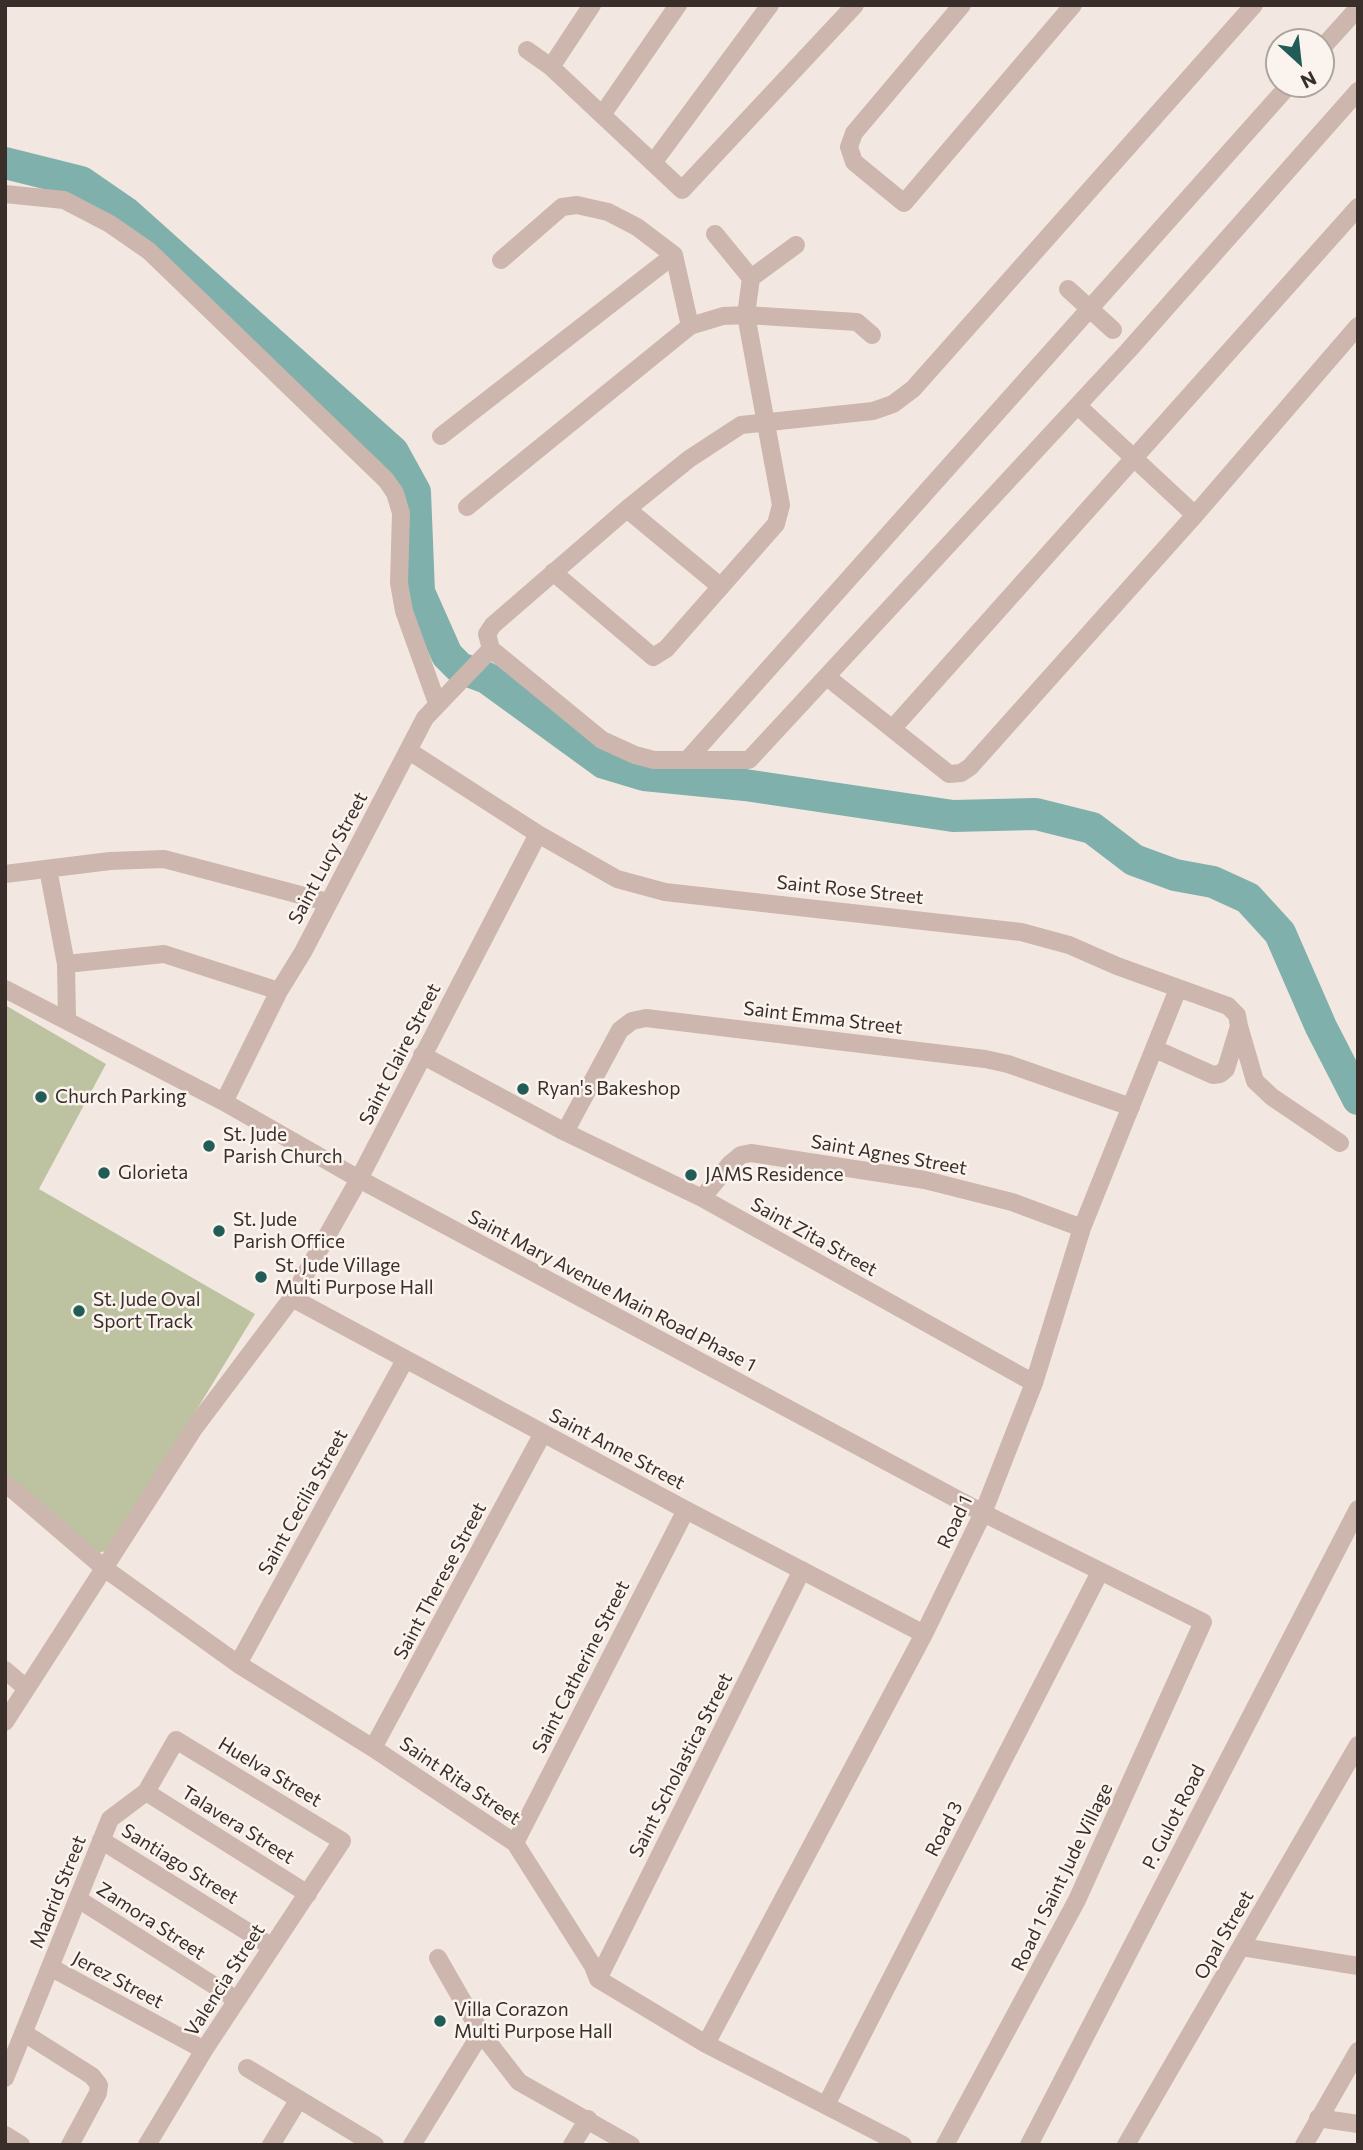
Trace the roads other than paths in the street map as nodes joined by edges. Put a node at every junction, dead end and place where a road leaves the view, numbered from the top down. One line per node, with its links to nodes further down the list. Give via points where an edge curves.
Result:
1 (592, 5): 11 (street)
2 (678, 5): 14 (street)
3 (770, 5): 15 (street)
4 (855, 5): 15 (street, via 682,190)
5 (962, 5): 6 (street, via 854,133 849,147 854,162 904,202)
6 (1073, 5)
7 (1254, 5): 31 (street, via 913,389 893,404 873,411)
8 (1358, 8): 9 (street)
9 (1335, 33)
10 (527, 50): 11 (street)
11 (551, 67): 14 (street)
12 (1358, 91): 30 (street)
13 (1277, 98): 24 (street)
14 (602, 115): 15 (street)
15 (653, 163)
16 (5, 194): 41 (street, via 64,200 149,251 386,480 401,513 399,583 404,611)
17 (1358, 207): 33 (street)
18 (715, 234): 22 (street)
19 (796, 245): 22 (street)
20 (674, 254): 21 (street, via 608,212 577,205 562,207); 26 (street); 32 (street)
21 (501, 260)
22 (751, 278): 25 (street)
23 (1068, 289): 24 (street)
24 (1089, 309): 28 (street); 44 (street)
25 (746, 315): 26 (street); 29 (street, via 857,322); 31 (street)
26 (690, 326): 34 (street)
27 (1358, 326): 36 (street)
28 (1113, 330)
29 (872, 335)
30 (1078, 406): 33 (street); 40 (street)
31 (766, 420): 35 (street, via 741,425); 38 (street, via 781,505 776,524)
32 (441, 436)
33 (1134, 459): 36 (street); 42 (street)
34 (467, 507)
35 (627, 509): 37 (street); 38 (street)
36 (1195, 515): 42 (street, via 970,767 949,774)
37 (553, 572): 38 (street, via 653,657 666,649); 39 (street, via 493,625 487,634)
38 (721, 587)
39 (491, 649): 41 (street, Saint Lucy Street); 44 (street, via 602,740 654,760)
40 (827, 677): 42 (street); 44 (street, via 749,760)
41 (437, 703): 43 (street, Saint Lucy Street)
42 (893, 728)
43 (409, 751): 45 (street, Saint Rose Street); 48 (street, Saint Lucy Street)
44 (688, 759)
45 (538, 834): 51 (street, Saint Rose Street, via 617,879 665,892 1021,932 1069,945); 56 (street, Saint Claire Street)
46 (48, 869): 47 (street); 48 (street, via 164,859); 49 (street)
47 (5, 874)
48 (327, 902): 52 (street, Saint Lucy Street)
49 (66, 964): 52 (street, via 164,954); 53 (street)
50 (5, 989): 53 (street, Saint Mary Avenue Main Road Phase 1)
51 (1178, 989): 54 (street, Saint Rose Street, via 1228,1006 1237,1015); 55 (street, Road 1)
52 (279, 991): 57 (street, Saint Lucy Street)
53 (67, 1018): 57 (street, Saint Mary Avenue Main Road Phase 1)
54 (1239, 1026): 55 (street, via 1226,1069 1213,1075); 60 (street, via 1255,1081)
55 (1155, 1049): 58 (street, Road 1)
56 (422, 1055): 59 (street, Saint Zita Street); 61 (street, Saint Claire Street)
57 (224, 1102): 61 (street, Saint Mary Avenue Main Road Phase 1)
58 (1131, 1107): 59 (street, Saint Emma Street, via 985,1059 646,1018 620,1030); 63 (street, Road 1)
59 (565, 1132): 62 (street, Saint Zita Street)
60 (1340, 1143)
61 (359, 1179): 64 (street, Saint Claire Street); 71 (street, Saint Mary Avenue Main Road Phase 1)
62 (702, 1198): 63 (street, Saint Agnes Street, via 730,1164 751,1153 925,1180 1012,1202); 66 (street, Saint Zita Street)
63 (1082, 1228): 66 (street, Road 1)
64 (292, 1298): 65 (street, Saint Anne Street); 72 (street, Saint Claire Street, via 195,1427)
65 (405, 1360): 67 (street, Saint Anne Street); 77 (street, Saint Cecilia Street)
66 (1034, 1384): 71 (street, Road 1)
67 (543, 1433): 70 (street, Saint Anne Street); 83 (street, Saint Therese Street)
68 (5, 1483): 72 (street, Saint Rita Street)
69 (1358, 1509): 120 (street, P. Gulot Road)
70 (686, 1510): 73 (street, Saint Anne Street); 87 (street, Saint Catherine Street)
71 (983, 1513): 74 (street, Saint Mary Avenue Main Road Phase 1); 76 (street, Road 1)
72 (104, 1568): 77 (street, Saint Rita Street); 79 (street, Saint Claire Street)
73 (802, 1570): 76 (street, Saint Anne Street); 95 (street, Saint Scholastica Street)
74 (1100, 1573): 75 (street, Saint Mary Avenue Main Road Phase 1); 105 (street, Road 3)
75 (1203, 1622): 119 (street, Road 1 Saint Jude Village, via 1077,1900)
76 (923, 1634): 99 (street, Road 1)
77 (238, 1664): 83 (street, Saint Rita Street)
78 (5, 1670): 79 (street)
79 (26, 1688): 80 (street, Saint Claire Street)
80 (5, 1722)
81 (176, 1740): 84 (street, Madrid Street); 86 (street, Huelva Street)
82 (1358, 1745): 91 (street, Opal Street)
83 (373, 1748): 87 (street, Saint Rita Street)
84 (146, 1792): 85 (street, Madrid Street, via 110,1819); 88 (street, Talavera Street)
85 (101, 1840): 89 (street, Madrid Street); 90 (street, Santiago Street)
86 (342, 1841): 88 (street, Valencia Street)
87 (514, 1843): 95 (street, Saint Rita Street)
88 (308, 1894): 90 (street, Valencia Street)
89 (78, 1899): 94 (street, Madrid Street); 96 (street, Zamora Street)
90 (272, 1947): 96 (street, Valencia Street)
91 (1242, 1947): 93 (street); 121 (street, Opal Street)
92 (438, 1958): 98 (street)
93 (1358, 1966)
94 (50, 1967): 97 (street, Madrid Street); 100 (street, Jerez Street)
95 (598, 1979): 99 (street)
96 (236, 2000): 100 (street, Valencia Street)
97 (24, 2033): 103 (street, Madrid Street); 111 (street, via 99,2085)
98 (481, 2033): 107 (street, via 526,2088); 115 (street)
99 (706, 2044): 105 (street)
100 (204, 2050): 112 (street, Valencia Street)
101 (1358, 2051): 106 (street)
102 (247, 2067): 104 (street)
103 (5, 2078)
104 (299, 2099): 113 (street); 114 (street)
105 (826, 2105): 118 (street)
106 (1318, 2118): 108 (street); 122 (street)
107 (588, 2119): 116 (street); 117 (street)
108 (1358, 2124)
109 (5, 2136): 110 (street)
110 (21, 2145)
111 (70, 2145)
112 (147, 2145)
113 (271, 2145)
114 (375, 2145)
115 (412, 2145)
116 (572, 2145)
117 (631, 2145)
118 (903, 2145)
119 (945, 2145)
120 (1029, 2145)
121 (1126, 2145)
122 (1304, 2145)

